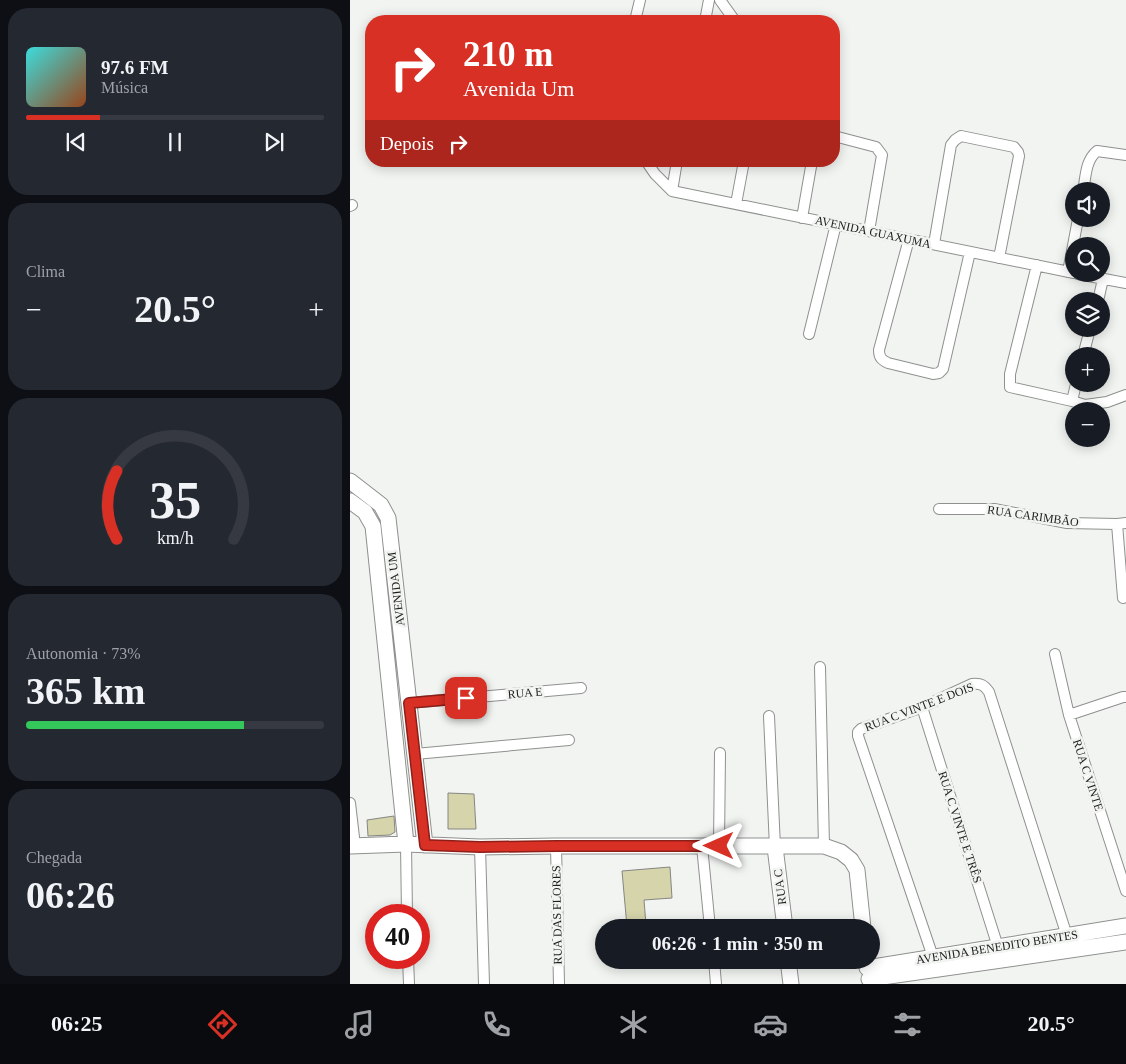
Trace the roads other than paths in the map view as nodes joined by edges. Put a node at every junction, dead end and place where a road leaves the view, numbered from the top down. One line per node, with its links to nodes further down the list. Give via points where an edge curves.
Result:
1 (640, 0): 4 (street)
2 (709, 0): 5 (street)
3 (720, 0): 6 (street)
4 (636, 15)
5 (706, 15)
6 (731, 15)
7 (840, 138): 18 (street, via 876,147 882,155)
8 (1126, 156): 13 (street, via 1097,151 1088,162)
9 (650, 167): 14 (street)
10 (676, 167): 14 (street)
11 (743, 167): 15 (street)
12 (811, 167): 16 (street)
13 (1085, 182)
14 (672, 191): 15 (street, AVENIDA GUAXUMA)
15 (736, 204): 16 (street, AVENIDA GUAXUMA)
16 (802, 218): 17 (street, AVENIDA GUAXUMA)
17 (836, 224): 18 (street, AVENIDA GUAXUMA); 27 (street)
18 (869, 231): 19 (street, AVENIDA GUAXUMA)
19 (909, 239): 20 (street, AVENIDA GUAXUMA); 21 (street, via 879,355 888,363 933,374 943,369)
20 (934, 244): 21 (street, AVENIDA GUAXUMA); 22 (street, via 954,140 961,136 1005,145 1014,147 1019,156)
21 (970, 252): 22 (street, AVENIDA GUAXUMA)
22 (999, 258): 23 (street, AVENIDA GUAXUMA)
23 (1037, 265): 24 (street, AVENIDA GUAXUMA); 30 (street, via 1010,374 1010,387)
24 (1065, 271)
25 (1110, 281): 26 (street, AVENIDA GUAXUMA)
26 (1126, 284)
27 (809, 334)
28 (1074, 392): 30 (street)
29 (1126, 395): 30 (street, via 1092,404)
30 (1072, 401)
31 (350, 481): 41 (street, AVENIDA UM, via 381,505 388,518)
32 (350, 501): 43 (street, AVENIDA UM, via 365,512 373,526)
33 (939, 509): 34 (street, RUA CARIMBÃO, via 994,509 1067,522)
34 (1121, 523): 35 (street)
35 (1123, 598)
36 (1055, 654): 42 (street, RUA C VINTE)
37 (820, 667): 55 (street)
38 (581, 688): 41 (street, RUA E)
39 (1126, 697): 42 (street)
40 (922, 707): 64 (street, RUA C VINTE E DOIS, via 972,684 980,684 989,692); 66 (street, RUA C VINTE E TRÊS); 67 (street, RUA C VINTE E DOIS, via 861,729 858,736)
41 (410, 709): 43 (street); 47 (street, AVENIDA UM)
42 (1069, 714): 58 (street, RUA C VINTE)
43 (392, 716): 49 (street, AVENIDA UM, via 404,826)
44 (769, 716): 57 (street)
45 (569, 740): 47 (street)
46 (720, 753): 54 (street)
47 (415, 754): 50 (street, AVENIDA UM)
48 (350, 803): 51 (street)
49 (399, 845): 50 (street); 51 (street); 59 (street)
50 (425, 845): 56 (street)
51 (353, 846)
52 (556, 846): 53 (street); 56 (street); 74 (street, RUA DAS FLORES)
53 (702, 846): 54 (street); 60 (street)
54 (719, 846): 57 (street)
55 (824, 846): 57 (street); 62 (street, via 841,852 857,870)
56 (480, 847): 73 (street)
57 (775, 847): 61 (street, RUA C)
58 (1126, 892)
59 (406, 904)
60 (709, 919)
61 (784, 919)
62 (862, 919)
63 (1126, 926): 64 (street, AVENIDA BENEDITO BENTES)
64 (1067, 936): 66 (street, AVENIDA BENEDITO BENTES)
65 (1126, 942): 71 (street, AVENIDA BENEDITO BENTES)
66 (998, 947): 67 (street, AVENIDA BENEDITO BENTES)
67 (933, 957): 71 (street, AVENIDA BENEDITO BENTES)
68 (408, 969): 72 (street)
69 (715, 969): 75 (street)
70 (789, 969): 76 (street)
71 (868, 973)
72 (409, 984)
73 (484, 984)
74 (559, 984)
75 (716, 984)
76 (791, 984)

